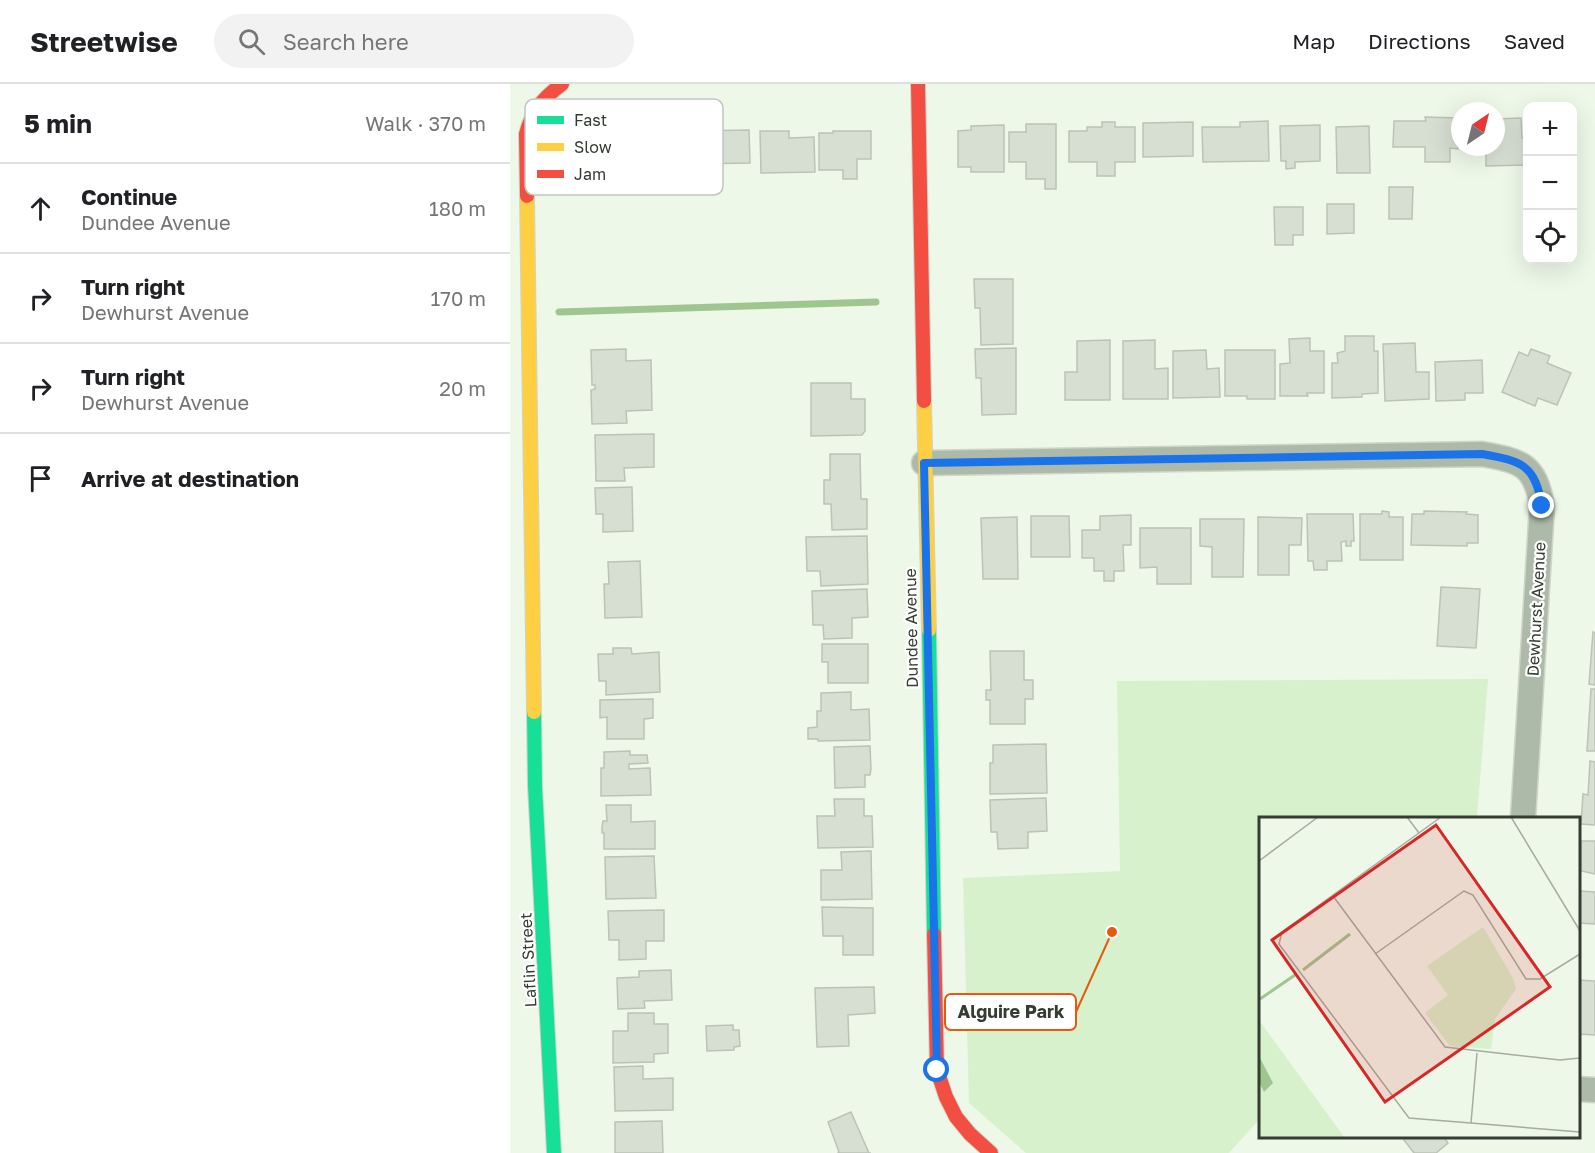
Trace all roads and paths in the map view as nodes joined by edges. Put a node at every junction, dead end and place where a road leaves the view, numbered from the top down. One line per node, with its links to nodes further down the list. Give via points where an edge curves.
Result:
1 (918, 84): 5 (street, Dundee Avenue)
2 (557, 87): 3 (street, Laflin Street)
3 (542, 99)
4 (527, 195): 9 (street, Laflin Street, via 535,786)
5 (924, 463): 6 (street, Dewhurst Avenue, via 1482,454 1515,459 1532,475 1542,506); 10 (street, Dundee Avenue, via 937,1070 955,1117)
6 (1523, 817)
7 (1580, 1089): 8 (street)
8 (1595, 1090)
9 (554, 1153)
10 (991, 1153)

